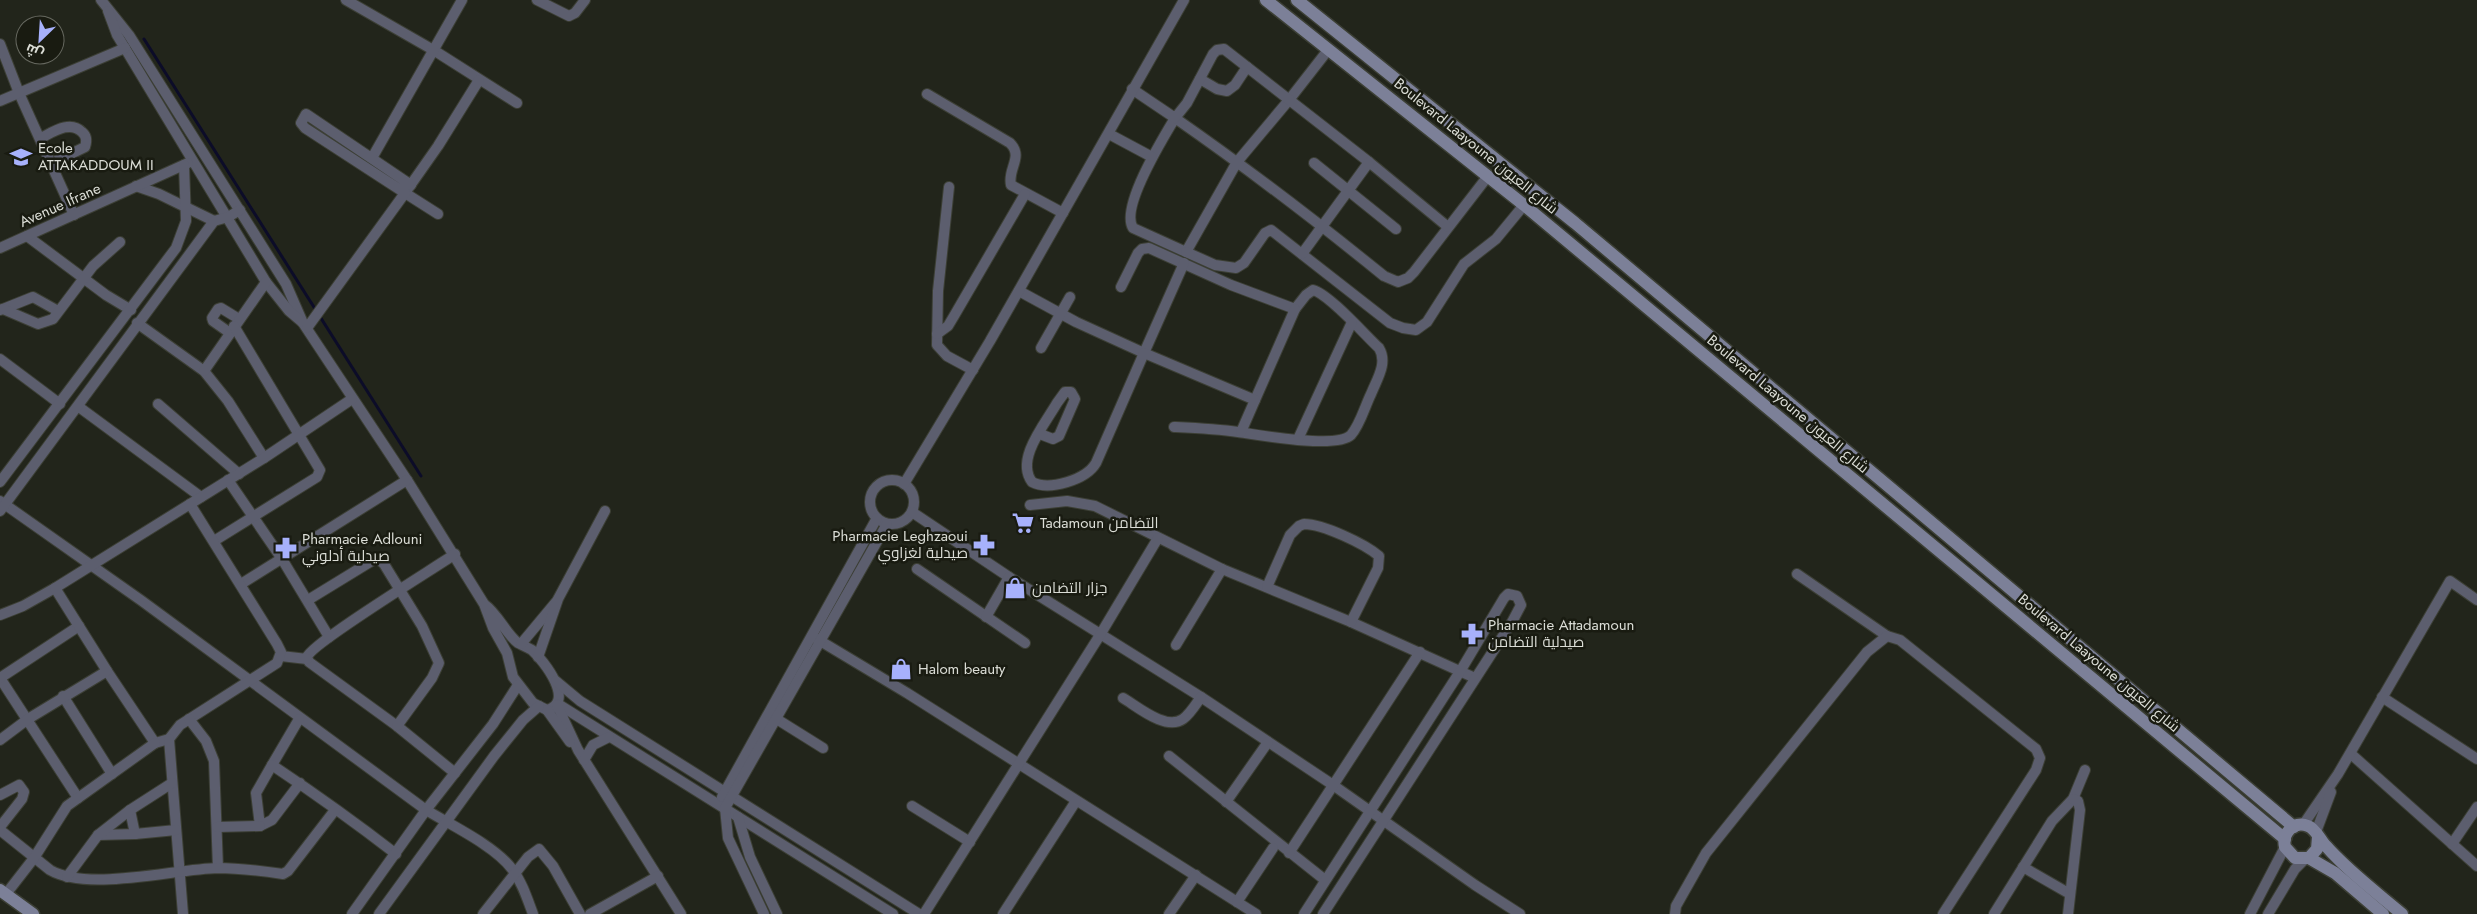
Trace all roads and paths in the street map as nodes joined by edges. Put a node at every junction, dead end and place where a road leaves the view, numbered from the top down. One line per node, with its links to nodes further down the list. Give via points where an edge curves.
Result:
1 (101, 0): 10 (street)
2 (346, 0): 9 (street)
3 (462, 0): 14 (street)
4 (537, 0): 5 (street, via 569,16)
5 (585, 0)
6 (1184, 0): 18 (street)
7 (1266, 0): 13 (street, Boulevard Laayoune شارع العيون)
8 (1297, 0): 190 (street, Boulevard Laayoune شارع العيون, via 1575,222)
9 (358, 3): 14 (street)
10 (107, 9): 12 (street); 27 (street, via 129,35)
11 (0, 44): 19 (street)
12 (125, 48): 19 (street); 33 (street)
13 (1328, 50): 21 (street); 35 (street, Boulevard Laayoune شارع العيون)
14 (435, 51): 17 (street); 29 (street)
15 (1247, 66): 16 (street, via 1227,91); 16 (street, via 1220,49 1213,54); 21 (street)
16 (1200, 79): 24 (street)
17 (478, 80): 23 (street); 38 (street)
18 (1132, 89): 24 (street); 25 (street)
19 (19, 93): 22 (street); 26 (street)
20 (927, 94): 40 (street, via 1014,147 1016,162 1011,185)
21 (1290, 100): 30 (street); 31 (street)
22 (0, 101)
23 (517, 103)
24 (1175, 118): 28 (street); 30 (street)
25 (1109, 134): 28 (street); 44 (street)
26 (41, 138): 32 (street); 32 (street, via 68,126 80,130 87,140 83,149)
27 (203, 155): 33 (street, Avenue Ifrane); 43 (street)
28 (1152, 157): 56 (street, via 1131,208 1130,224)
29 (372, 158): 38 (street); 38 (street, via 306,114 302,118 305,128)
30 (1237, 162): 49 (street); 56 (street)
31 (1369, 162): 39 (street); 50 (street)
32 (52, 163): 46 (street)
33 (189, 163): 36 (street, Avenue Ifrane); 42 (street); 47 (street)
34 (1314, 163): 39 (street)
35 (1488, 176): 41 (street, Boulevard Laayoune شارع العيون); 50 (street)
36 (136, 186): 42 (street); 46 (street, Avenue Ifrane)
37 (949, 187): 71 (street, via 938,291)
38 (408, 189): 45 (street); 69 (street)
39 (1348, 190): 49 (street); 51 (street)
40 (1025, 194): 44 (street); 71 (street, via 948,326)
41 (1524, 205): 55 (street, via 1496,239 1464,264 1427,322 1416,330 1390,323); 198 (street, Boulevard Laayoune شارع العيون)
42 (187, 209): 48 (street); 64 (street, via 183,234 176,248)
43 (240, 210): 47 (street); 69 (street, via 286,284)
44 (1063, 213): 60 (street)
45 (438, 214)
46 (74, 215): 52 (street, Avenue Ifrane)
47 (228, 217): 48 (street); 58 (street)
48 (214, 221): 68 (street)
49 (1323, 227): 50 (street, via 1384,276 1398,282 1414,272); 55 (street)
50 (1448, 227)
51 (1396, 229)
52 (27, 236): 54 (street, Avenue Ifrane); 57 (street)
53 (120, 242): 57 (street)
54 (0, 248)
55 (1302, 254): 56 (street, via 1271,230 1236,268)
56 (1185, 257): 59 (street, via 1145,247 1134,259); 62 (street, via 1231,285); 73 (street)
57 (83, 278): 64 (street); 65 (street)
58 (266, 282): 69 (street); 70 (street)
59 (1121, 287)
60 (1019, 291): 66 (street); 75 (street)
61 (1070, 297): 66 (street)
62 (1295, 309): 67 (street, via 1306,295 1315,290); 78 (street)
63 (2, 310): 65 (street, via 33,297); 65 (street, via 38,324 53,319)
64 (131, 310): 79 (street)
65 (58, 311)
66 (1060, 314): 72 (street); 73 (street)
67 (1352, 322): 86 (street); 86 (street, via 1380,348 1384,359 1361,416 1344,439)
68 (137, 323): 76 (street); 81 (street)
69 (305, 325): 77 (street)
70 (234, 326): 76 (street); 84 (street)
71 (937, 334): 75 (street, via 938,349)
72 (1041, 348)
73 (1144, 353): 78 (street); 85 (street, via 1096,463 1088,474 1076,480 1052,484 1032,482 1026,464)
74 (0, 359): 79 (street)
75 (973, 370): 92 (street)
76 (204, 371): 87 (street, via 228,401)
77 (352, 399): 84 (street); 90 (street)
78 (1255, 400): 83 (street)
79 (60, 404): 91 (street)
80 (158, 404): 88 (street)
81 (79, 407): 93 (street); 96 (street)
82 (1174, 427): 83 (street)
83 (1241, 432): 86 (street, via 1265,438)
84 (299, 433): 87 (street); 99 (street, via 319,466 319,474)
85 (1040, 434)
86 (1298, 439)
87 (264, 458): 88 (street)
88 (239, 474): 89 (street)
89 (228, 480): 93 (street); 99 (street)
90 (407, 480): 104 (street); 105 (street)
91 (0, 482)
92 (904, 484): 98 (street, via 913,494); 100 (street, via 886,481 872,493 870,502)
93 (201, 497): 94 (street)
94 (190, 504): 103 (street); 106 (street)
95 (1030, 505): 102 (street, via 1067,501 1095,506)
96 (2, 506): 106 (street)
97 (605, 511): 115 (street)
98 (912, 512): 101 (street, via 904,521); 110 (street)
99 (252, 517): 103 (street); 105 (street)
100 (877, 518): 101 (street); 126 (street)
101 (888, 524): 126 (street)
102 (1158, 538): 108 (street); 123 (street)
103 (214, 541): 111 (street)
104 (455, 554): 114 (street); 118 (street)
105 (282, 559): 111 (street); 116 (street)
106 (90, 564): 113 (street); 140 (street)
107 (917, 569): 120 (street)
108 (1222, 569): 112 (street); 129 (street)
109 (1797, 574): 124 (street)
110 (1009, 577): 120 (street); 123 (street)
111 (241, 584): 132 (street)
112 (1267, 587): 121 (street); 121 (street, via 1294,530 1304,524 1323,528 1379,556 1378,568)
113 (55, 588): 119 (street); 122 (street)
114 (401, 590): 116 (street, via 378,559); 125 (street); 151 (street, via 439,663)
115 (558, 599): 127 (street); 133 (street)
116 (308, 600): 125 (street)
117 (2477, 600): 144 (street, via 2450,581)
118 (484, 604): 127 (street); 130 (street)
119 (0, 615)
120 (986, 617): 128 (street)
121 (1351, 622): 131 (street)
122 (79, 626): 136 (street); 138 (street)
123 (1100, 635): 143 (street); 164 (street)
124 (1886, 636): 237 (street, via 1868,652 1706,853 1676,906); 238 (street, via 1900,640 2036,749 2040,758 2036,770)
125 (329, 637): 134 (street, via 309,652)
126 (816, 638): 147 (street); 164 (street); 173 (street)
127 (520, 643): 130 (street); 133 (street)
128 (1025, 643)
129 (1176, 644)
130 (507, 652): 141 (street, via 510,672)
131 (1420, 652): 135 (street); 172 (street)
132 (281, 656): 134 (street); 140 (street, via 273,666)
133 (538, 657): 137 (street)
134 (306, 659): 151 (street)
135 (1461, 670): 139 (street); 139 (street, via 1504,598 1513,594 1521,601 1517,613); 162 (street)
136 (107, 671): 142 (street); 156 (street)
137 (552, 676): 146 (street, via 559,696); 173 (street, via 580,702)
138 (0, 678): 148 (street)
139 (1475, 678): 165 (street)
140 (248, 680): 149 (street); 150 (street)
141 (518, 685): 146 (street); 168 (street)
142 (63, 696): 148 (street); 167 (street)
143 (1201, 697): 145 (street, via 1184,718 1170,722); 155 (street)
144 (2382, 697): 158 (street); 160 (street)
145 (1123, 698)
146 (550, 706): 152 (street); 161 (street); 188 (street, via 514,730)
147 (775, 718): 157 (street); 173 (street)
148 (28, 719): 154 (street); 175 (street)
149 (189, 719): 153 (street); 191 (street, via 206,741 214,761)
150 (299, 719): 163 (street); 185 (street)
151 (397, 726): 168 (street)
152 (609, 737): 161 (street, via 593,745); 179 (street)
153 (169, 739): 156 (street); 170 (street)
154 (0, 740)
155 (1268, 742): 172 (street); 178 (street)
156 (155, 744): 167 (street)
157 (823, 748)
158 (2351, 754): 169 (street); 199 (street)
159 (1169, 756): 178 (street)
160 (2477, 759)
161 (584, 760): 210 (street)
162 (1402, 760): 165 (street); 182 (street)
163 (272, 765): 171 (street); 189 (street, via 256,793)
164 (1018, 765): 177 (street); 197 (street)
165 (1415, 769): 187 (street)
166 (2085, 770): 176 (street)
167 (112, 774): 175 (street)
168 (455, 774): 185 (street)
169 (2338, 774): 190 (street); 195 (street)
170 (172, 783): 183 (street); 193 (street)
171 (300, 783): 184 (street); 189 (street, via 272,820)
172 (1333, 785): 182 (street); 201 (street)
173 (728, 794): 179 (street); 229 (street)
174 (0, 795): 192 (street, via 19,785 24,792)
175 (78, 798): 203 (street, via 67,806)
176 (2072, 799): 206 (street, via 2052,821); 215 (street, via 2078,801 2080,810)
177 (1076, 801): 211 (street); 231 (street)
178 (1226, 802): 201 (street)
179 (722, 806): 186 (street); 226 (street, via 728,838)
180 (912, 806): 197 (street)
181 (2477, 807): 199 (street)
182 (1370, 809): 187 (street); 213 (street)
183 (130, 810): 194 (street); 196 (street)
184 (335, 810): 202 (street); 207 (street, via 286,873)
185 (426, 810): 188 (street); 202 (street)
186 (738, 817): 227 (street, via 750,856); 228 (street)
187 (1384, 819): 235 (street); 236 (street)
188 (446, 822): 209 (street, via 488,849 511,867); 220 (street)
189 (260, 826): 191 (street)
190 (2298, 826): 195 (street); 198 (street, via 2286,833)
191 (218, 828): 207 (street)
192 (0, 829): 203 (street)
193 (176, 830): 194 (street); 208 (street)
194 (135, 834): 196 (street)
195 (2317, 834): 204 (street, via 2317,849); 244 (street, via 2334,854)
196 (98, 835): 212 (street)
197 (970, 842): 230 (street)
198 (2285, 843): 204 (street, via 2291,856); 241 (street)
199 (2452, 844): 205 (street)
200 (1273, 848): 216 (street)
201 (1289, 853): 213 (street)
202 (396, 854): 219 (street)
203 (34, 858): 212 (street); 214 (street)
204 (2307, 858): 242 (street, via 2295,868); 243 (street, via 2335,873)
205 (2477, 866)
206 (2023, 867): 215 (street); 239 (street)
207 (218, 868): 208 (street)
208 (179, 872): 212 (street, via 88,879); 218 (street)
209 (515, 875): 221 (street); 222 (street); 223 (street, via 528,857 541,850)
210 (658, 876): 224 (street); 225 (street)
211 (1196, 876): 216 (street); 232 (street)
212 (66, 877)
213 (1325, 880): 234 (street)
214 (3, 892): 217 (street)
215 (2070, 894): 240 (street)
216 (1237, 902): 233 (street)
217 (33, 914)
218 (183, 914)
219 (352, 914)
220 (379, 914)
221 (483, 914)
222 (533, 914)
223 (580, 914)
224 (590, 914)
225 (681, 914)
226 (764, 914)
227 (778, 914)
228 (893, 914)
229 (918, 914)
230 (924, 914)
231 (1003, 914)
232 (1169, 914)
233 (1256, 914)
234 (1304, 914)
235 (1323, 914)
236 (1520, 914)
237 (1675, 914)
238 (1943, 914)
239 (1994, 914)
240 (2068, 914)
241 (2250, 914)
242 (2268, 914)
243 (2383, 914)
244 (2402, 914)

